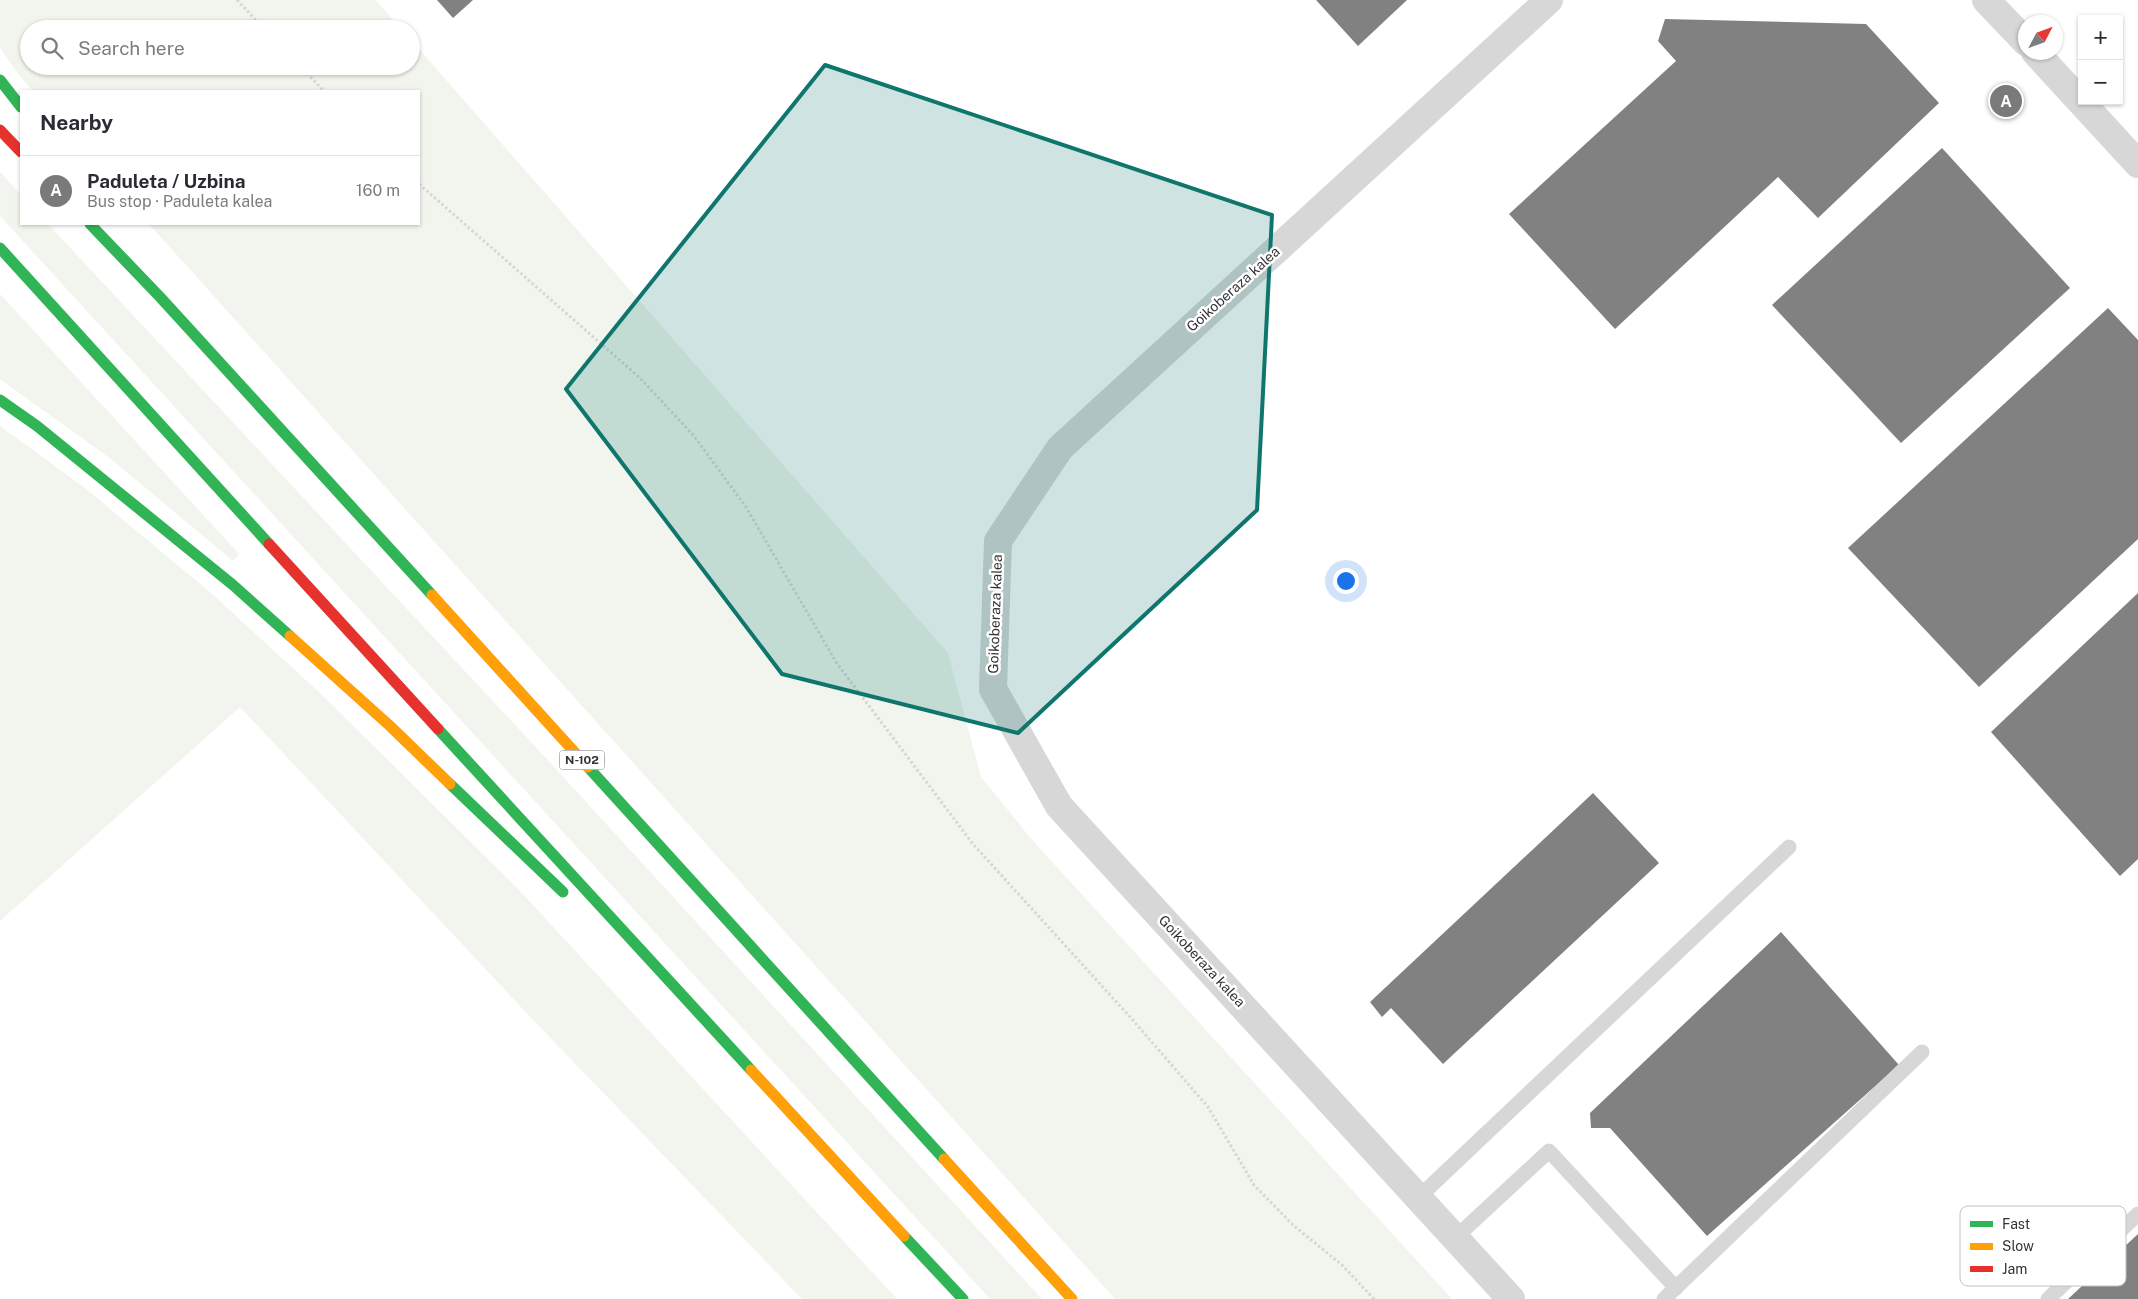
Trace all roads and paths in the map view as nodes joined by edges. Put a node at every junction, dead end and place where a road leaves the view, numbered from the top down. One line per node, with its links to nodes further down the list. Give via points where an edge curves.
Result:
1 (237, 0): 4 (path)
2 (1549, 0): 25 (street, Goikoberaza kalea, via 1060,448 998,542 993,689 1060,806)
3 (1986, 0): 5 (street)
4 (256, 20)
5 (2018, 34)
6 (2042, 60): 13 (street)
7 (309, 75): 9 (path)
8 (0, 80): 10 (highway)
9 (323, 90)
10 (20, 106)
11 (0, 130): 12 (highway)
12 (20, 151)
13 (2138, 164)
14 (420, 185): 33 (path, via 640,378 694,436 746,507 836,662 973,844 1208,1107 1254,1185 1292,1225 1342,1265)
15 (91, 225): 18 (highway, N-102)
16 (115, 232): 18 (highway)
17 (0, 248): 24 (highway, via 597,904)
18 (160, 297): 32 (highway, N-102)
19 (0, 400): 21 (highway, via 37,426 233,585 390,726)
20 (1789, 847): 25 (lane)
21 (573, 900)
22 (629, 955): 24 (highway)
23 (1922, 1052): 30 (lane)
24 (780, 1100): 31 (highway)
25 (1419, 1197): 28 (street, Goikoberaza kalea)
26 (2138, 1214): 27 (lane)
27 (2126, 1225)
28 (1455, 1238): 30 (lane, via 1549,1151); 34 (street, Goikoberaza kalea)
29 (2062, 1286): 36 (lane)
30 (1676, 1288): 35 (lane)
31 (963, 1299)
32 (1072, 1299)
33 (1374, 1299)
34 (1511, 1299)
35 (1664, 1299)
36 (2048, 1299)

